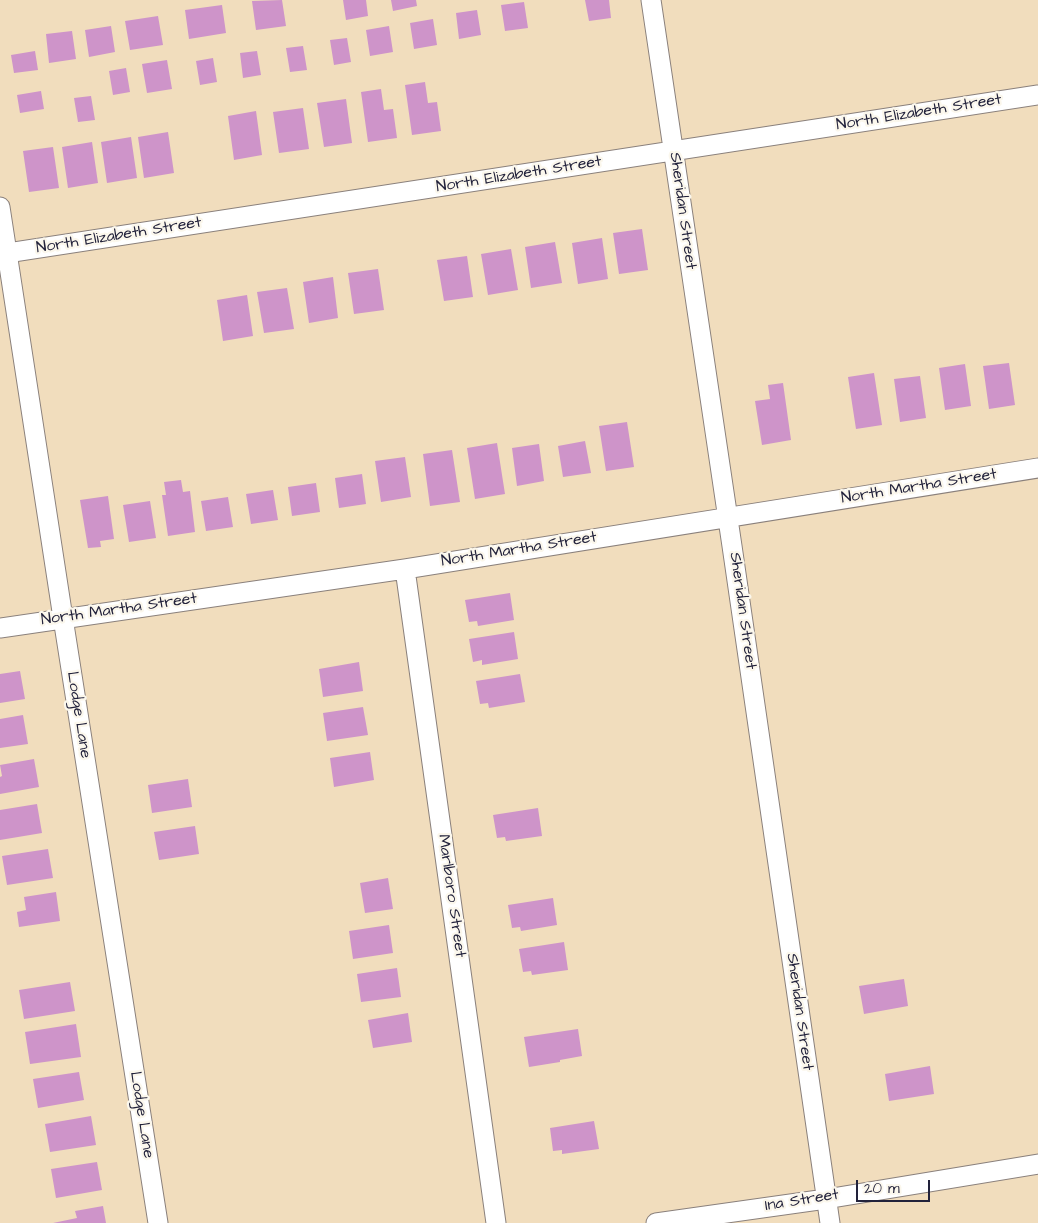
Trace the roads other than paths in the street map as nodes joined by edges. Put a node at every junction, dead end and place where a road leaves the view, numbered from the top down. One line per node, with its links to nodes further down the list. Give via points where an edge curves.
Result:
1 (651, 0): 3 (street, Sheridan Street)
2 (1038, 94): 3 (street, North Elizabeth Street)
3 (673, 151): 5 (street, North Elizabeth Street); 7 (street, Sheridan Street)
4 (0, 207): 5 (street, Lodge Lane)
5 (4, 253): 9 (street, Lodge Lane)
6 (1038, 468): 7 (street, North Martha Street)
7 (727, 516): 8 (street, North Martha Street); 12 (street, Sheridan Street)
8 (405, 569): 9 (street, North Martha Street); 14 (street, Marlboro Street)
9 (63, 618): 10 (street, North Martha Street); 13 (street, Lodge Lane)
10 (0, 628)
11 (1038, 1164): 12 (street, Ina Street)
12 (826, 1199): 15 (street, Ina Street); 16 (street, Sheridan Street)
13 (158, 1223)
14 (496, 1223)
15 (656, 1223)
16 (830, 1223)

